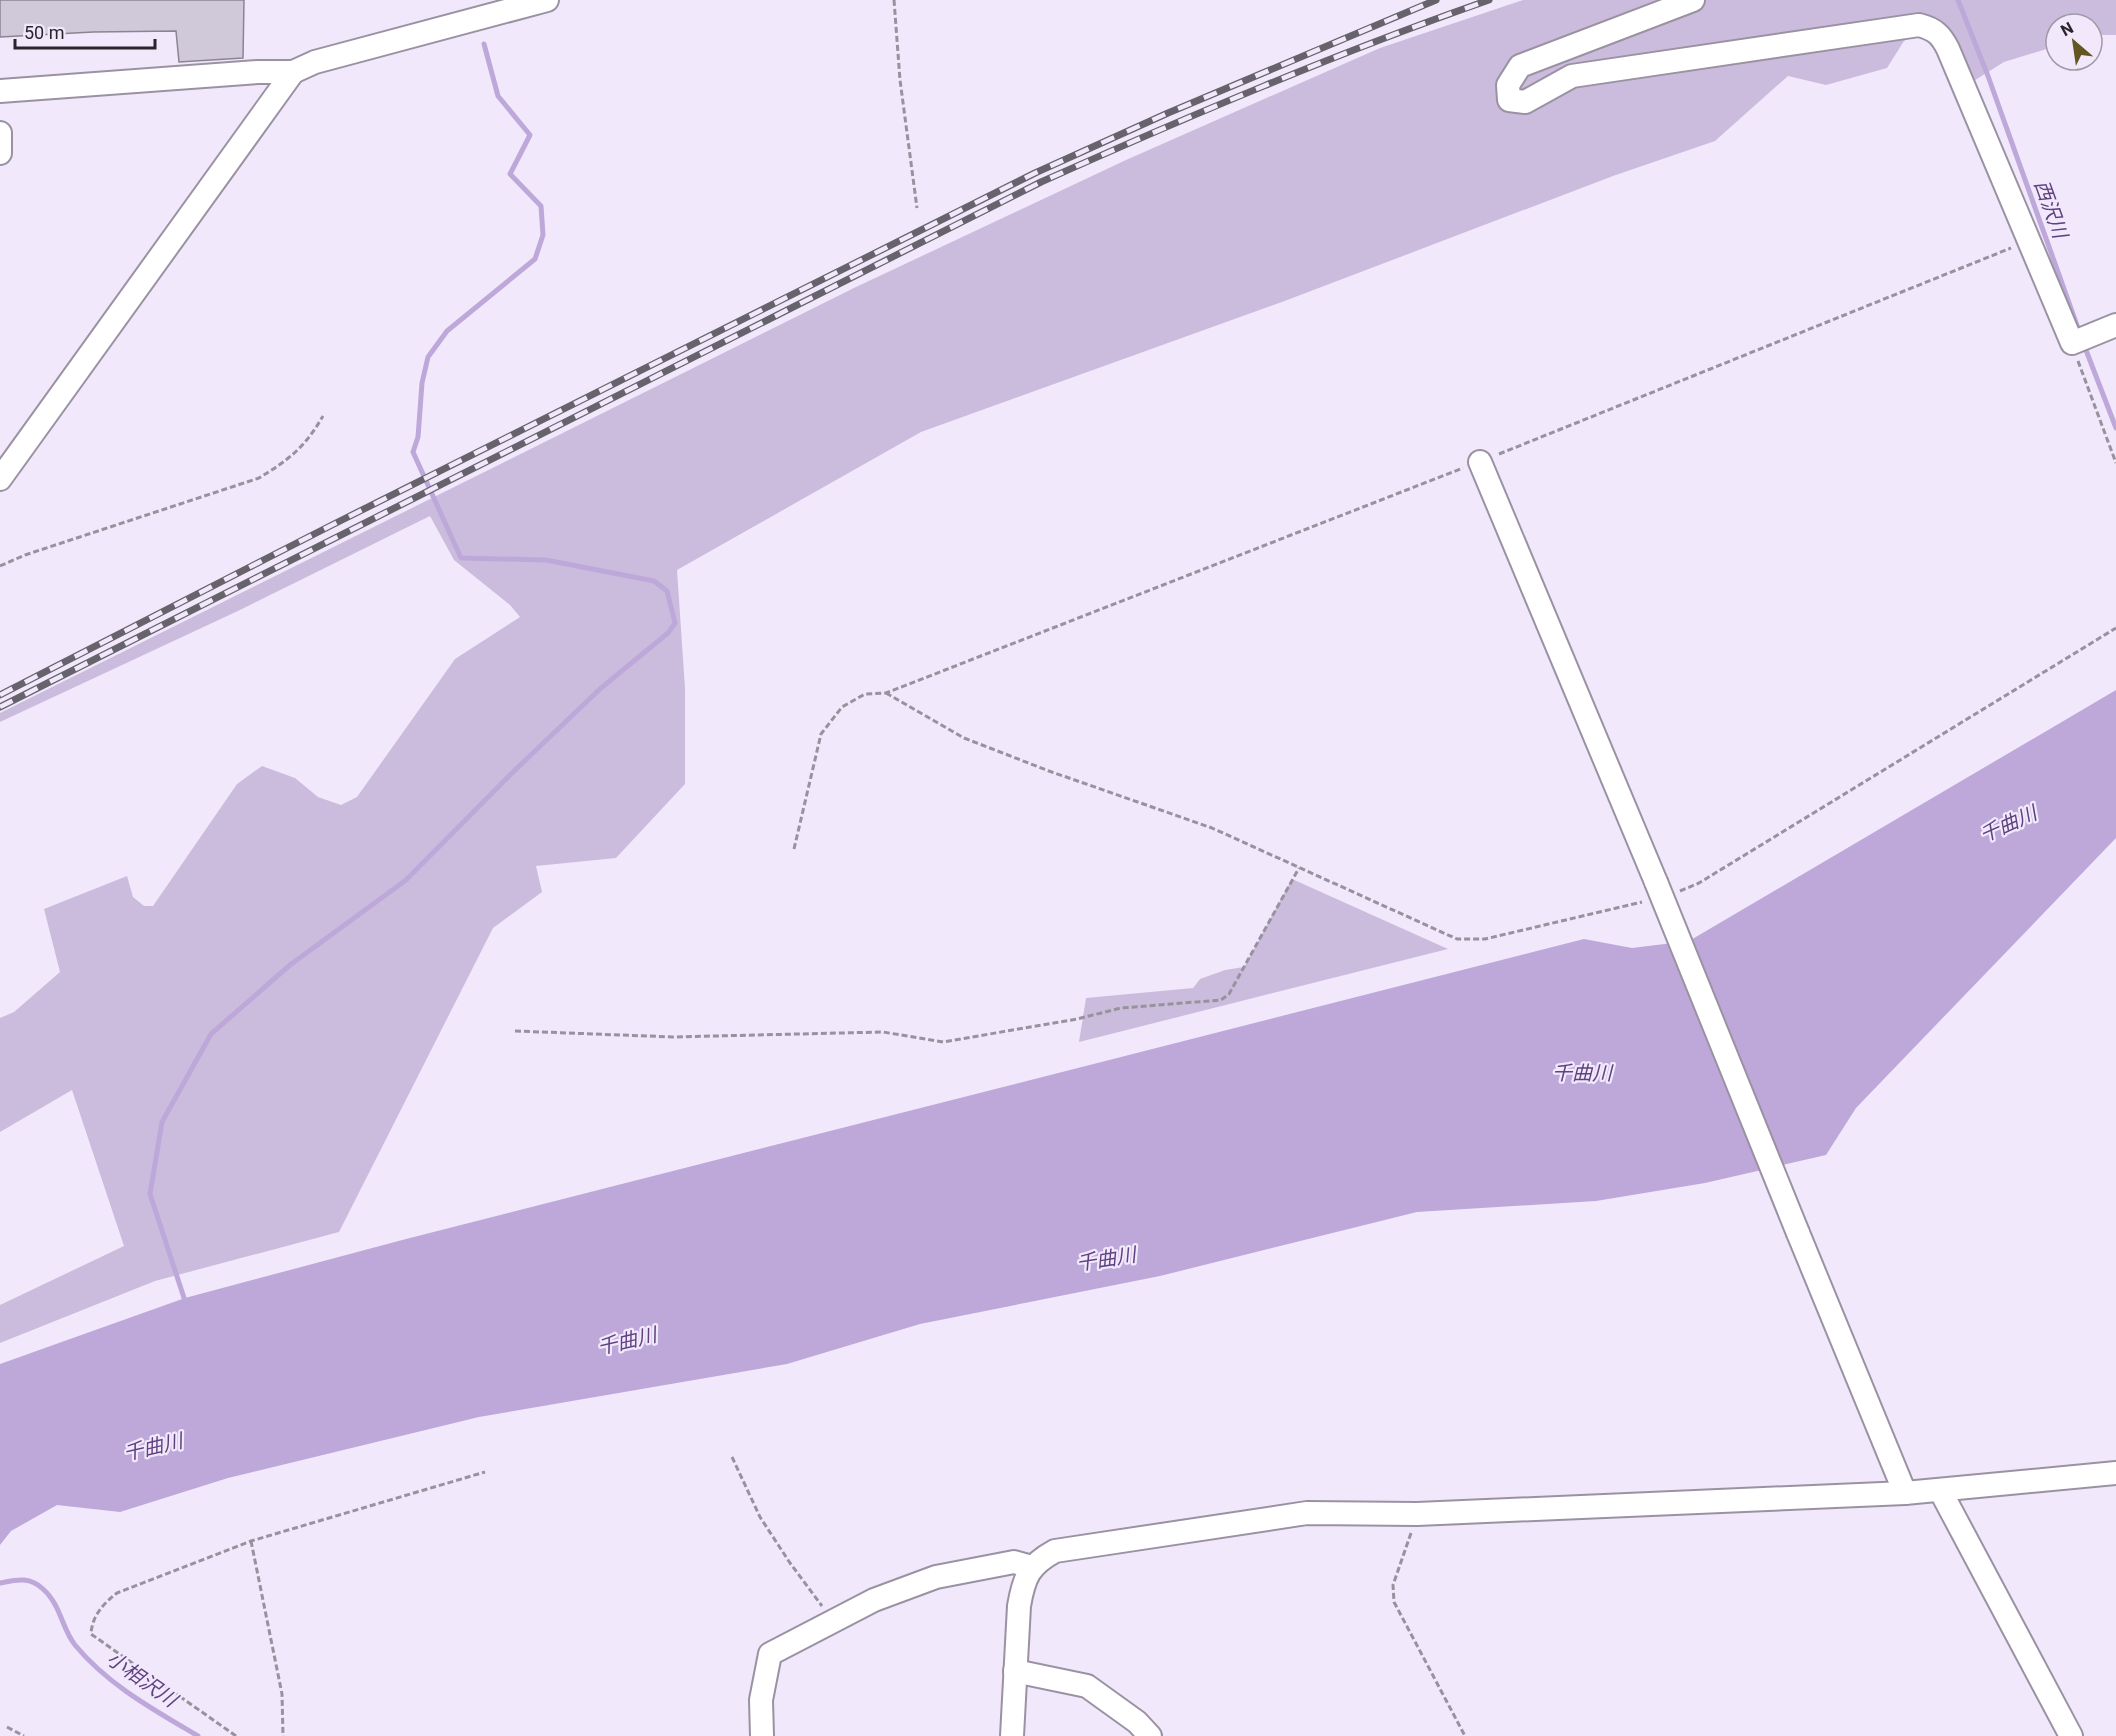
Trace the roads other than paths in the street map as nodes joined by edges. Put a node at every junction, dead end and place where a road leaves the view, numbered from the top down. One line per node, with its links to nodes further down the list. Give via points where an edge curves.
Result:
1 (547, 0): 3 (street, via 315,62)
2 (1693, 0): 7 (street, via 1520,66 1508,85 1509,100 1526,102 1572,76 1919,25 1932,29 1941,34 1948,49 2072,343)
3 (293, 72): 4 (street); 9 (street)
4 (0, 91)
5 (0, 133): 6 (street)
6 (0, 153)
7 (2116, 325)
8 (1480, 462): 12 (street, bridge, via 1651,892)
9 (0, 479)
10 (2116, 1473): 11 (street)
11 (1940, 1490): 12 (street); 18 (street)
12 (1905, 1493): 13 (street, via 1417,1514 1307,1513 1055,1551)
13 (1032, 1567): 14 (street, via 1019,1605); 16 (street, via 1014,1562 936,1577 874,1600 770,1654 761,1700)
14 (1015, 1671): 15 (street); 17 (street, via 1087,1686)
15 (1012, 1729)
16 (762, 1736)
17 (1150, 1736)
18 (2071, 1736)

